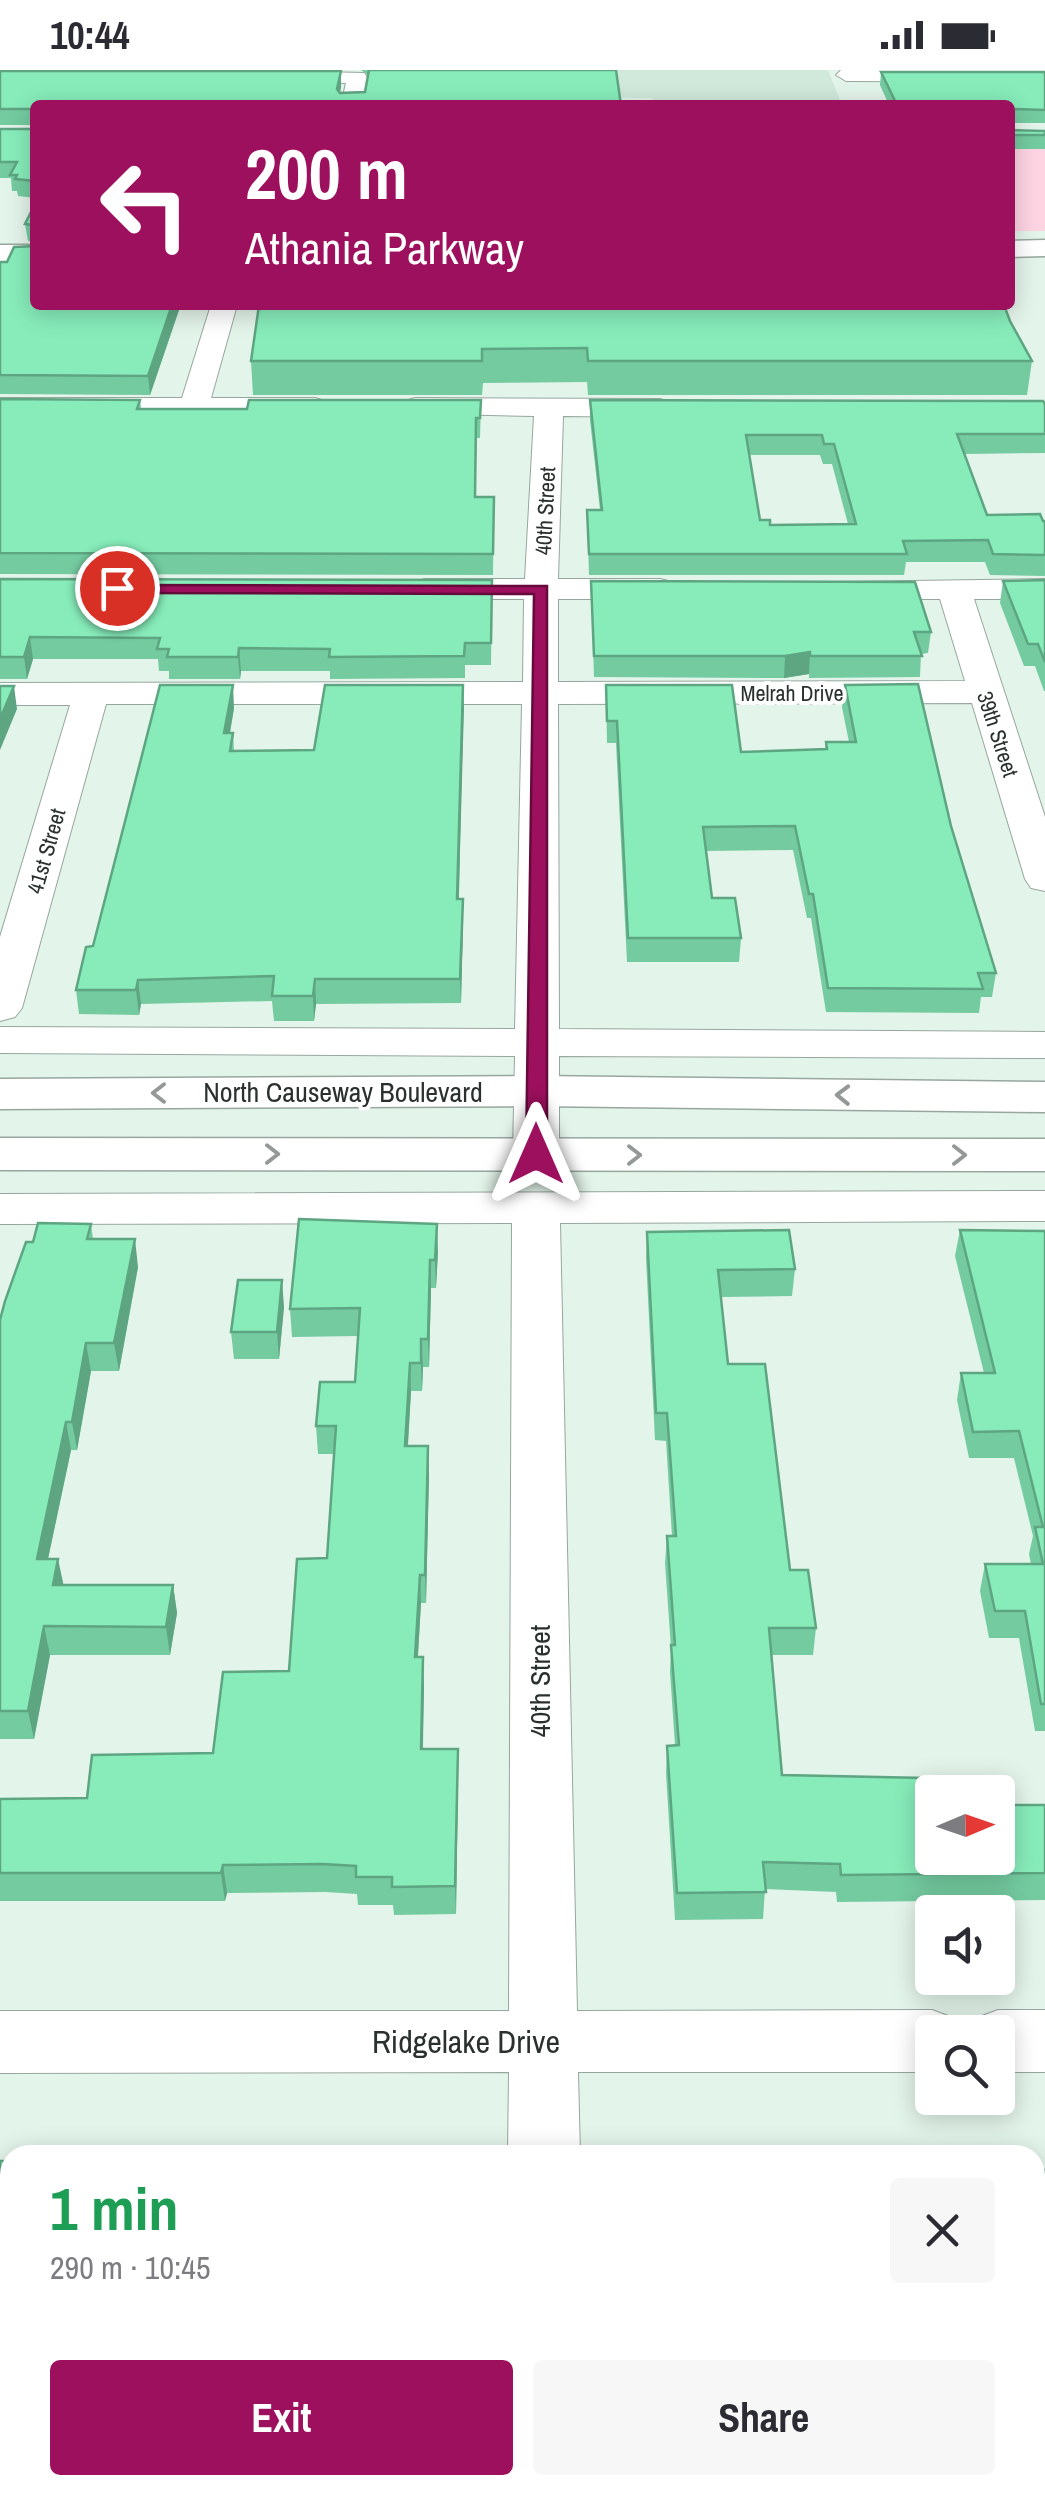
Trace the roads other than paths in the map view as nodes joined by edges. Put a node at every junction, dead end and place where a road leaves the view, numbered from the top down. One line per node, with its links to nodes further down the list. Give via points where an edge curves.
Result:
1 (1045, 76): 3 (street)
2 (258, 77): 4 (street, via 357,77)
3 (847, 78)
4 (353, 100)
5 (1045, 248): 6 (main road)
6 (1015, 252)
7 (0, 253): 8 (main road)
8 (30, 253)
9 (1015, 254): 10 (main road)
10 (1045, 257)
11 (223, 310): 13 (street)
12 (0, 407): 13 (street)
13 (194, 407): 14 (street)
14 (352, 407)
15 (392, 407): 16 (street)
16 (549, 408): 17 (street); 23 (street, 40th Street)
17 (693, 408)
18 (388, 589): 23 (street)
19 (698, 589): 23 (street)
20 (816, 589): 21 (street)
21 (954, 589): 22 (street); 24 (street, 39th Street)
22 (1045, 589)
23 (541, 590): 26 (street, 40th Street)
24 (985, 692): 26 (street, Melrah Drive); 28 (street, 39th Street)
25 (0, 694): 27 (street, Melrah Drive)
26 (540, 694): 27 (street, Melrah Drive); 31 (street, 40th Street)
27 (91, 695): 29 (street, 41st Street)
28 (1045, 879)
29 (0, 1008)
30 (0, 1040): 31 (street, North Causeway Boulevard)
31 (538, 1042): 32 (street, North Causeway Boulevard); 33 (street, 40th Street)
32 (1045, 1045)
33 (537, 1091): 34 (main road, North Causeway Boulevard, one-way to 34); 35 (main road, North Causeway Boulevard, one-way to 33); 38 (street, 40th Street)
34 (0, 1094)
35 (1045, 1097)
36 (0, 1154): 38 (main road, one-way to 38)
37 (1045, 1155): 38 (main road, one-way to 37)
38 (536, 1180): 39 (street); 40 (street); 45 (street, 40th Street)
39 (1045, 1206)
40 (0, 1210)
41 (915, 2041): 45 (street, Ridgelake Drive)
42 (1015, 2041): 43 (street)
43 (1045, 2041)
44 (0, 2042): 45 (street, Ridgelake Drive)
45 (543, 2042): 46 (street, 40th Street)
46 (544, 2145)

